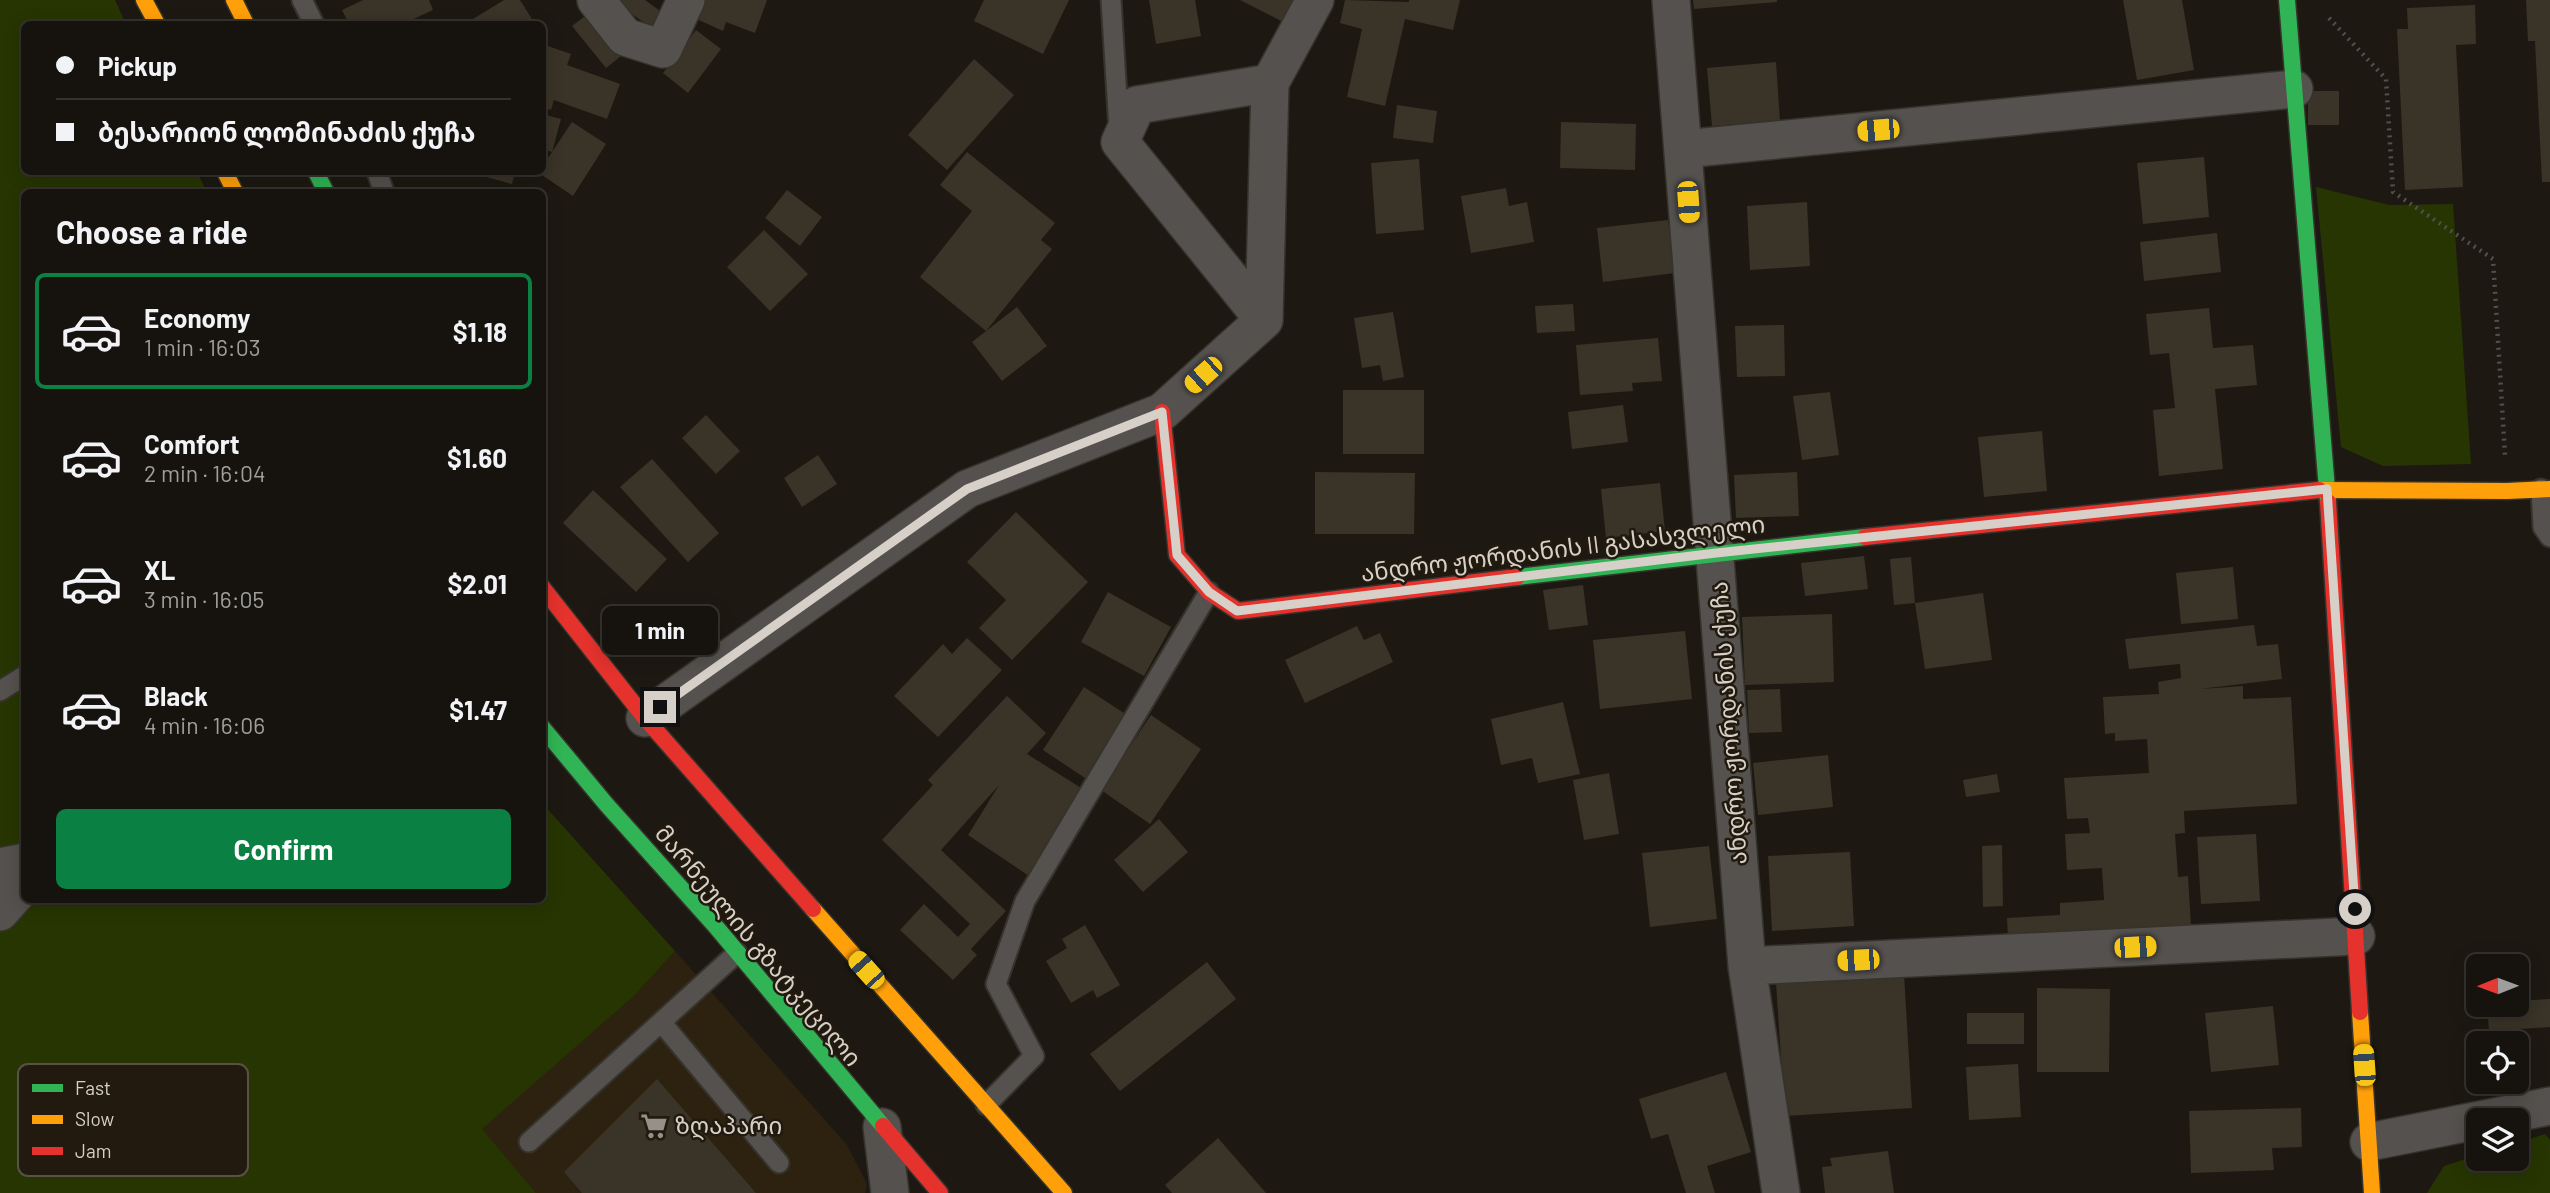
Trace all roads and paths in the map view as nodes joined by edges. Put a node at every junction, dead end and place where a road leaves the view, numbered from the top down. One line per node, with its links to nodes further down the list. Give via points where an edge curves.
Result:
1 (144, 0): 11 (main road)
2 (234, 0): 12 (main road)
3 (302, 0): 13 (lane)
4 (596, 0): 5 (street, via 625,37 663,49)
5 (686, 0)
6 (1111, 0): 16 (lane)
7 (1315, 0): 14 (street)
8 (1671, 0): 17 (street, ანდრო ჟორდანის ქუჩა)
9 (2287, 0): 15 (main road)
10 (2321, 10): 22 (path, via 2386,79 2393,192 2493,259)
11 (155, 21)
12 (244, 21)
13 (312, 21)
14 (1270, 83): 16 (street, via 1137,105); 18 (street)
15 (2294, 89): 17 (street); 20 (main road)
16 (1119, 142): 18 (street)
17 (1684, 149): 24 (street, ანდრო ჟორდანის ქუჩა)
18 (1264, 320): 19 (street)
19 (1162, 412): 26 (main road, ანდრო ჟორდანის II გასასვლელი, via 1177,555); 29 (street, via 967,489)
20 (2327, 489): 22 (main road, ანდრო ჟორდანის II გასასვლელი); 24 (main road, ანდრო ჟორდანის II გასასვლელი); 36 (main road)
21 (2546, 489): 22 (main road, ანდრო ჟორდანის II გასასვლელი); 23 (lane, via 2543,527)
22 (2507, 491)
23 (2550, 537)
24 (1716, 553): 26 (main road, ანდრო ჟორდანის II გასასვლელი, via 1237,611); 38 (street, ანდრო ჟორდანის ქუჩა)
25 (546, 592): 29 (main road)
26 (1209, 592): 40 (lane, via 1025,901 996,984 1034,1056)
27 (21, 678): 28 (lane)
28 (0, 691)
29 (645, 718): 40 (main road)
30 (546, 736): 31 (main road, მარნეულის გზატკეცილი)
31 (555, 755): 37 (main road, მარნეულის გზატკეცილი)
32 (21, 863): 33 (street)
33 (0, 867)
34 (21, 888): 35 (street)
35 (0, 912)
36 (2356, 936): 38 (street); 44 (main road)
37 (737, 953): 39 (lane); 42 (main road, მარნეულის გზატკეცილი)
38 (1747, 965): 49 (street, ანდრო ჟორდანის ქუჩა)
39 (661, 1022): 43 (lane); 45 (lane)
40 (986, 1105): 48 (main road)
41 (2550, 1105): 44 (street)
42 (882, 1127): 46 (street); 47 (main road, მარნეულის გზატკეცილი)
43 (529, 1142)
44 (2369, 1142): 50 (main road)
45 (779, 1163)
46 (890, 1193)
47 (940, 1193)
48 (1064, 1193)
49 (1781, 1193)
50 (2372, 1193)

